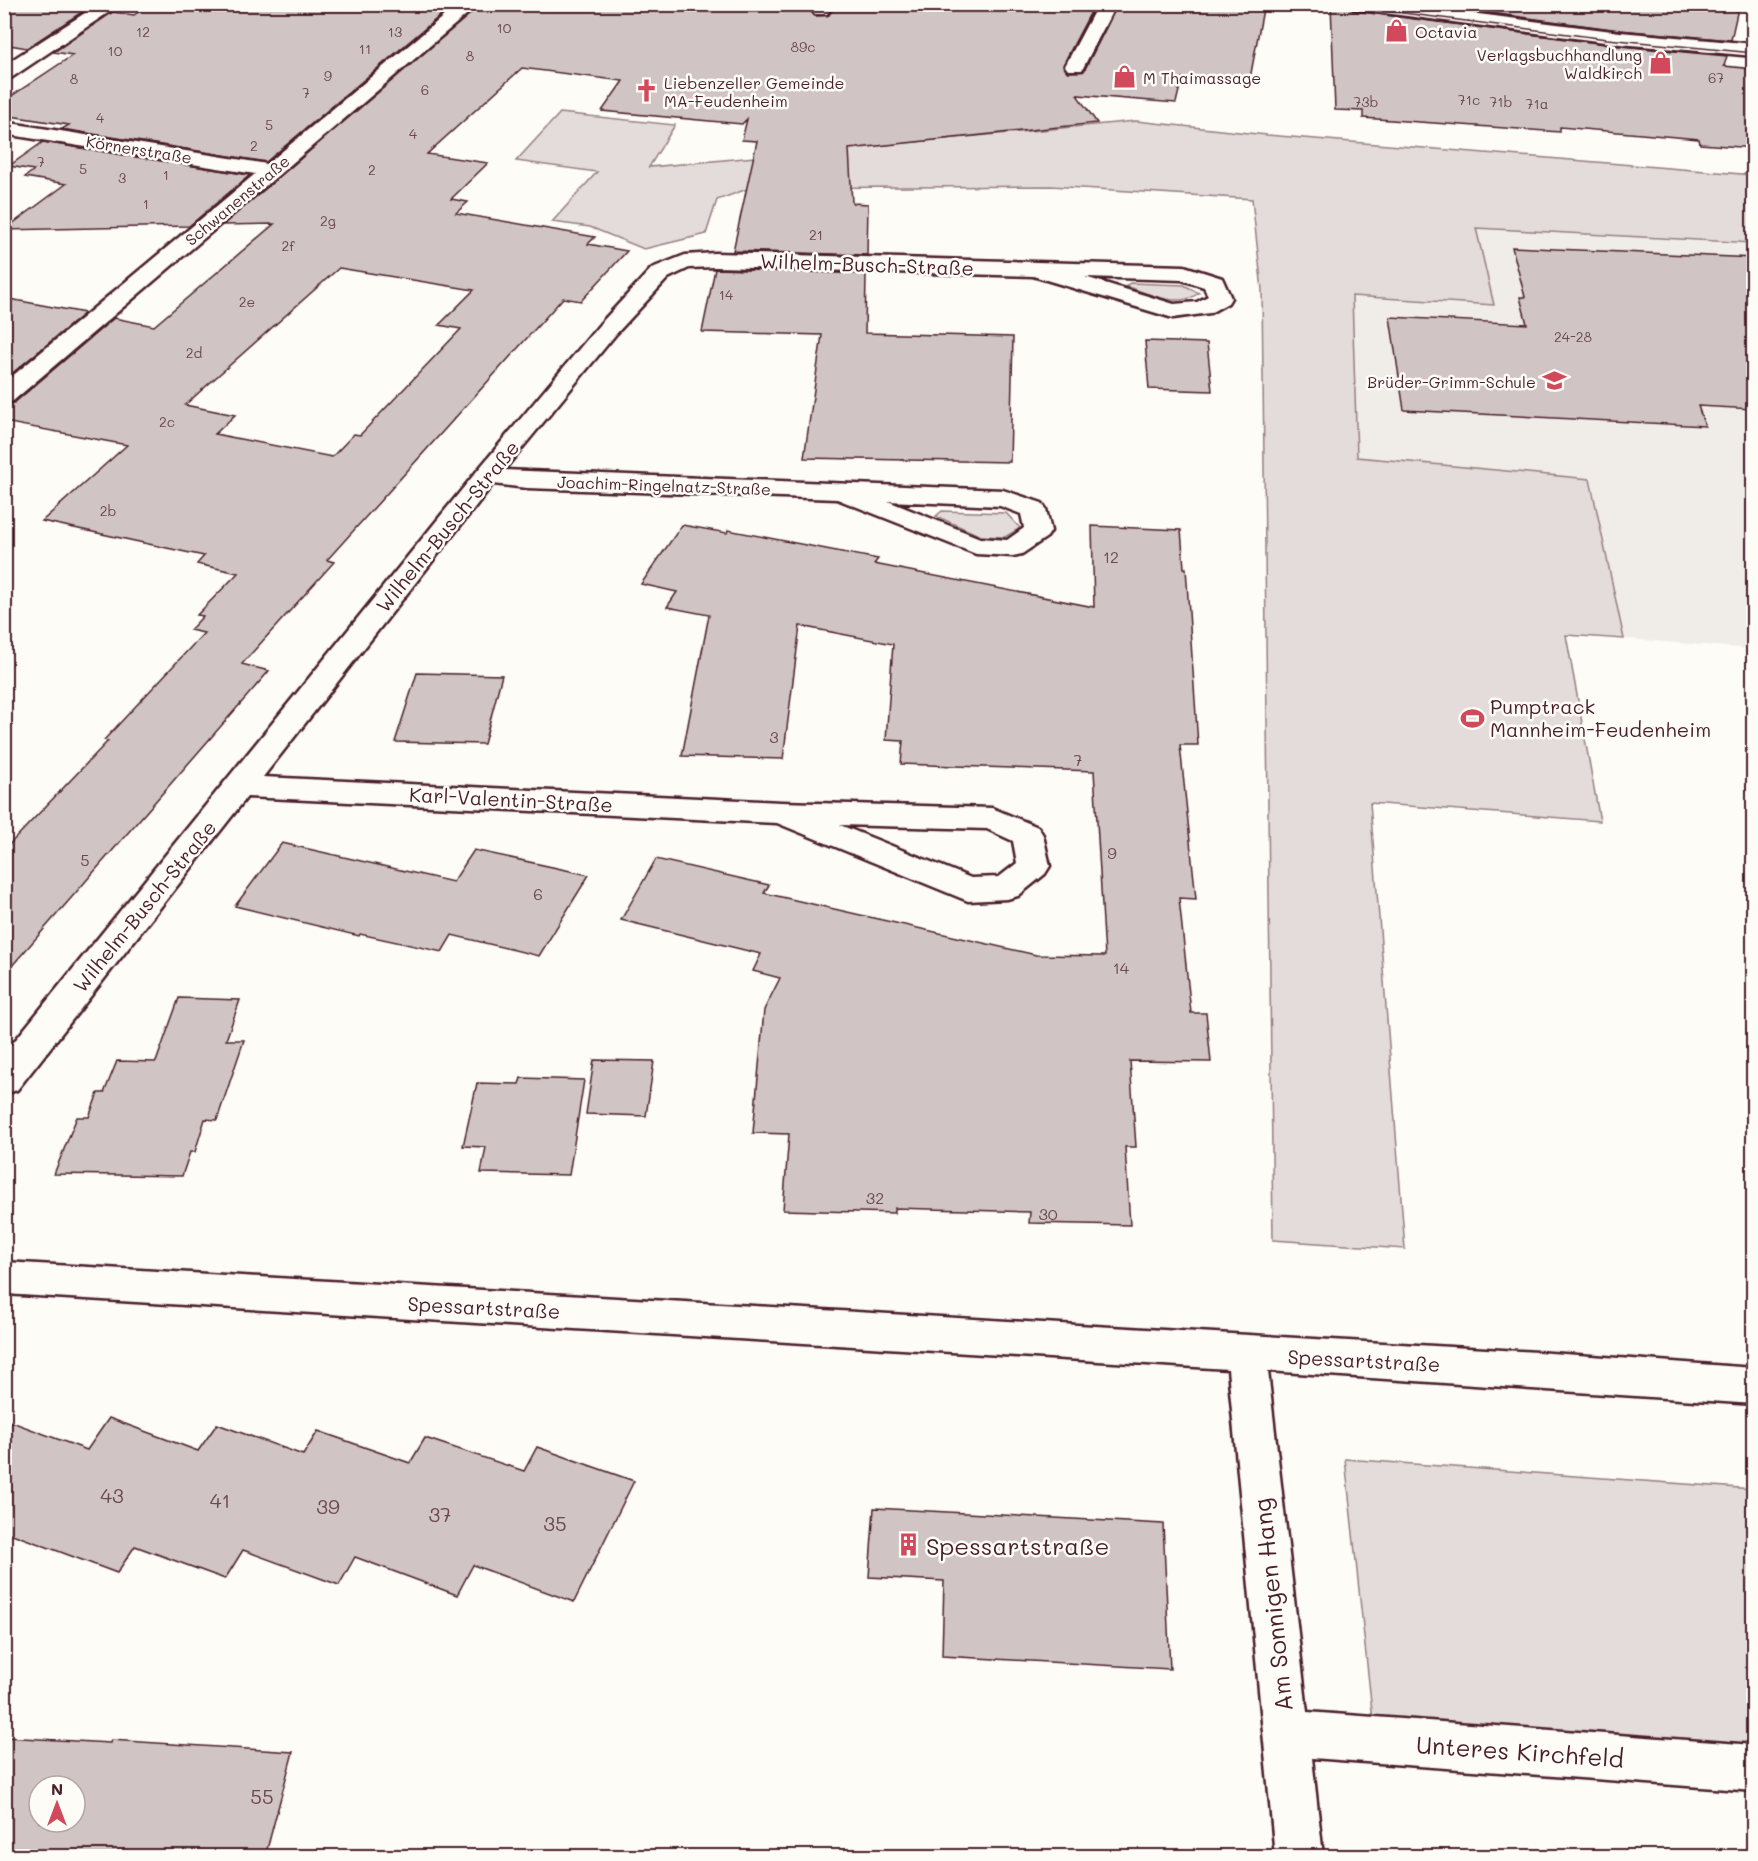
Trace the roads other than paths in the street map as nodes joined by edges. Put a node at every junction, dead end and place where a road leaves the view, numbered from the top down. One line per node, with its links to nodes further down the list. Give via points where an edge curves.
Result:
1 (112, 4): 7 (street)
2 (470, 4): 9 (street, Schwanenstraße)
3 (1107, 4): 6 (street)
4 (1354, 4): 5 (street, via 1620,38)
5 (1754, 50)
6 (1075, 66)
7 (4, 74)
8 (4, 128): 9 (street, Körnerstraße)
9 (273, 171): 11 (street, Schwanenstraße)
10 (1035, 269): 10 (street, Wilhelm-Busch-Straße, via 1173,311 1202,308 1220,298 1214,283 1184,273); 12 (street, Wilhelm-Busch-Straße, via 685,262 660,273 615,321)
11 (4, 396)
12 (486, 476): 13 (street, Joachim-Ringelnatz-Straße); 14 (street, Wilhelm-Busch-Straße)
13 (841, 492): 13 (street, Joachim-Ringelnatz-Straße, via 976,546 1013,548 1038,531 1033,509 1003,498)
14 (240, 786): 15 (street, Karl-Valentin-Straße); 16 (street, Wilhelm-Busch-Straße)
15 (781, 813): 15 (street, Karl-Valentin-Straße, via 969,890 1007,888 1034,866 1027,835 992,819)
16 (4, 1080)
17 (4, 1278): 18 (street, Spessartstraße)
18 (1246, 1353): 19 (street, Spessartstraße); 20 (street, Am Sonnigen Hang)
19 (1754, 1386)
20 (1286, 1733): 21 (street, Unteres Kirchfeld); 22 (street, Am Sonnigen Hang)
21 (1754, 1768)
22 (1299, 1857)

